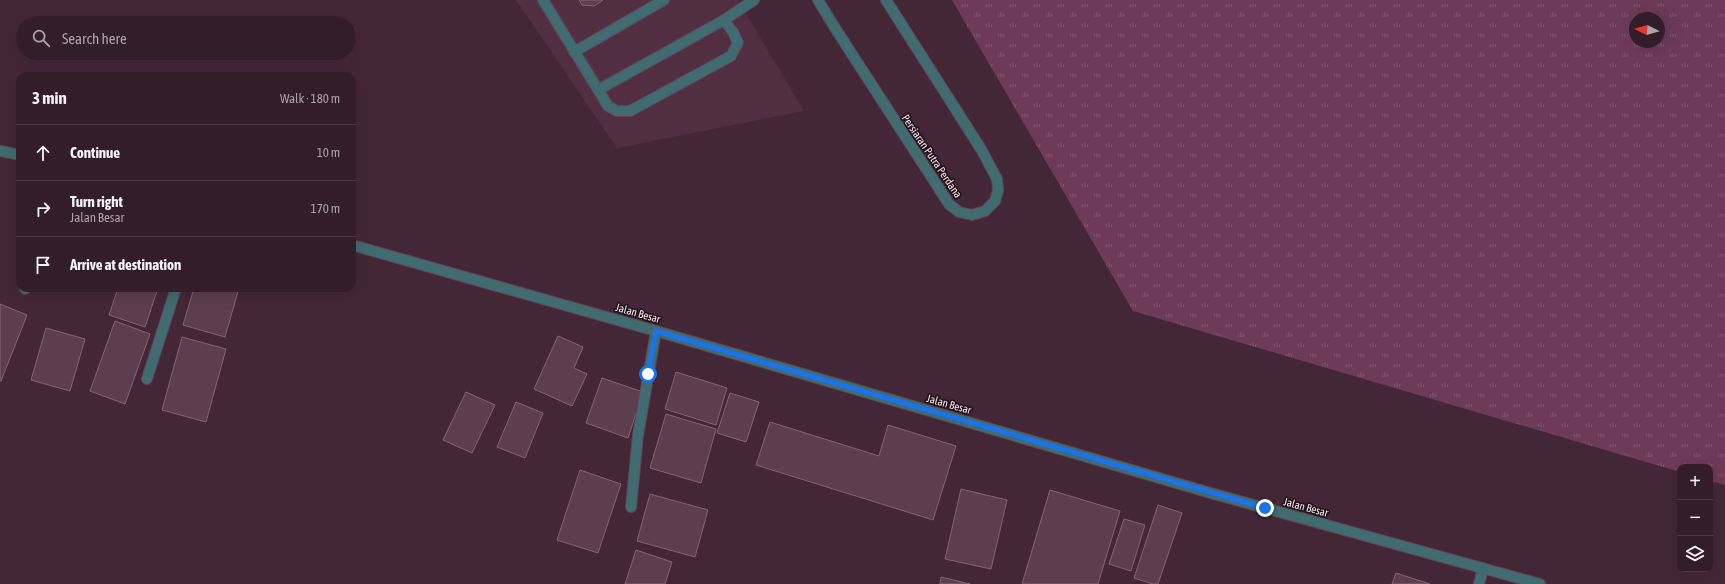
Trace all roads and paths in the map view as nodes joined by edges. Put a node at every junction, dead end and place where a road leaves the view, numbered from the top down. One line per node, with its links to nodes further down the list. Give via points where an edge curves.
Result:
1 (542, 0): 7 (street)
2 (664, 0): 7 (street)
3 (754, 0): 6 (street)
4 (818, 0): 5 (street, Persiaran Putra Perdana, via 949,204 959,212 972,215 985,211 995,201 997,179 981,149)
5 (886, 0)
6 (724, 20): 8 (street); 8 (street, via 738,43 731,56 715,65 630,111 617,111 608,106)
7 (574, 52): 8 (street)
8 (598, 90)
9 (0, 151): 10 (street)
10 (16, 154)
11 (356, 246): 13 (street, Jalan Besar)
12 (175, 292): 14 (street)
13 (656, 331): 15 (street, via 638,435); 16 (street, Jalan Besar, via 1200,490)
14 (147, 379)
15 (631, 507)
16 (1483, 568): 17 (street); 18 (street, Jalan Besar)
17 (1479, 584)
18 (1540, 584)

